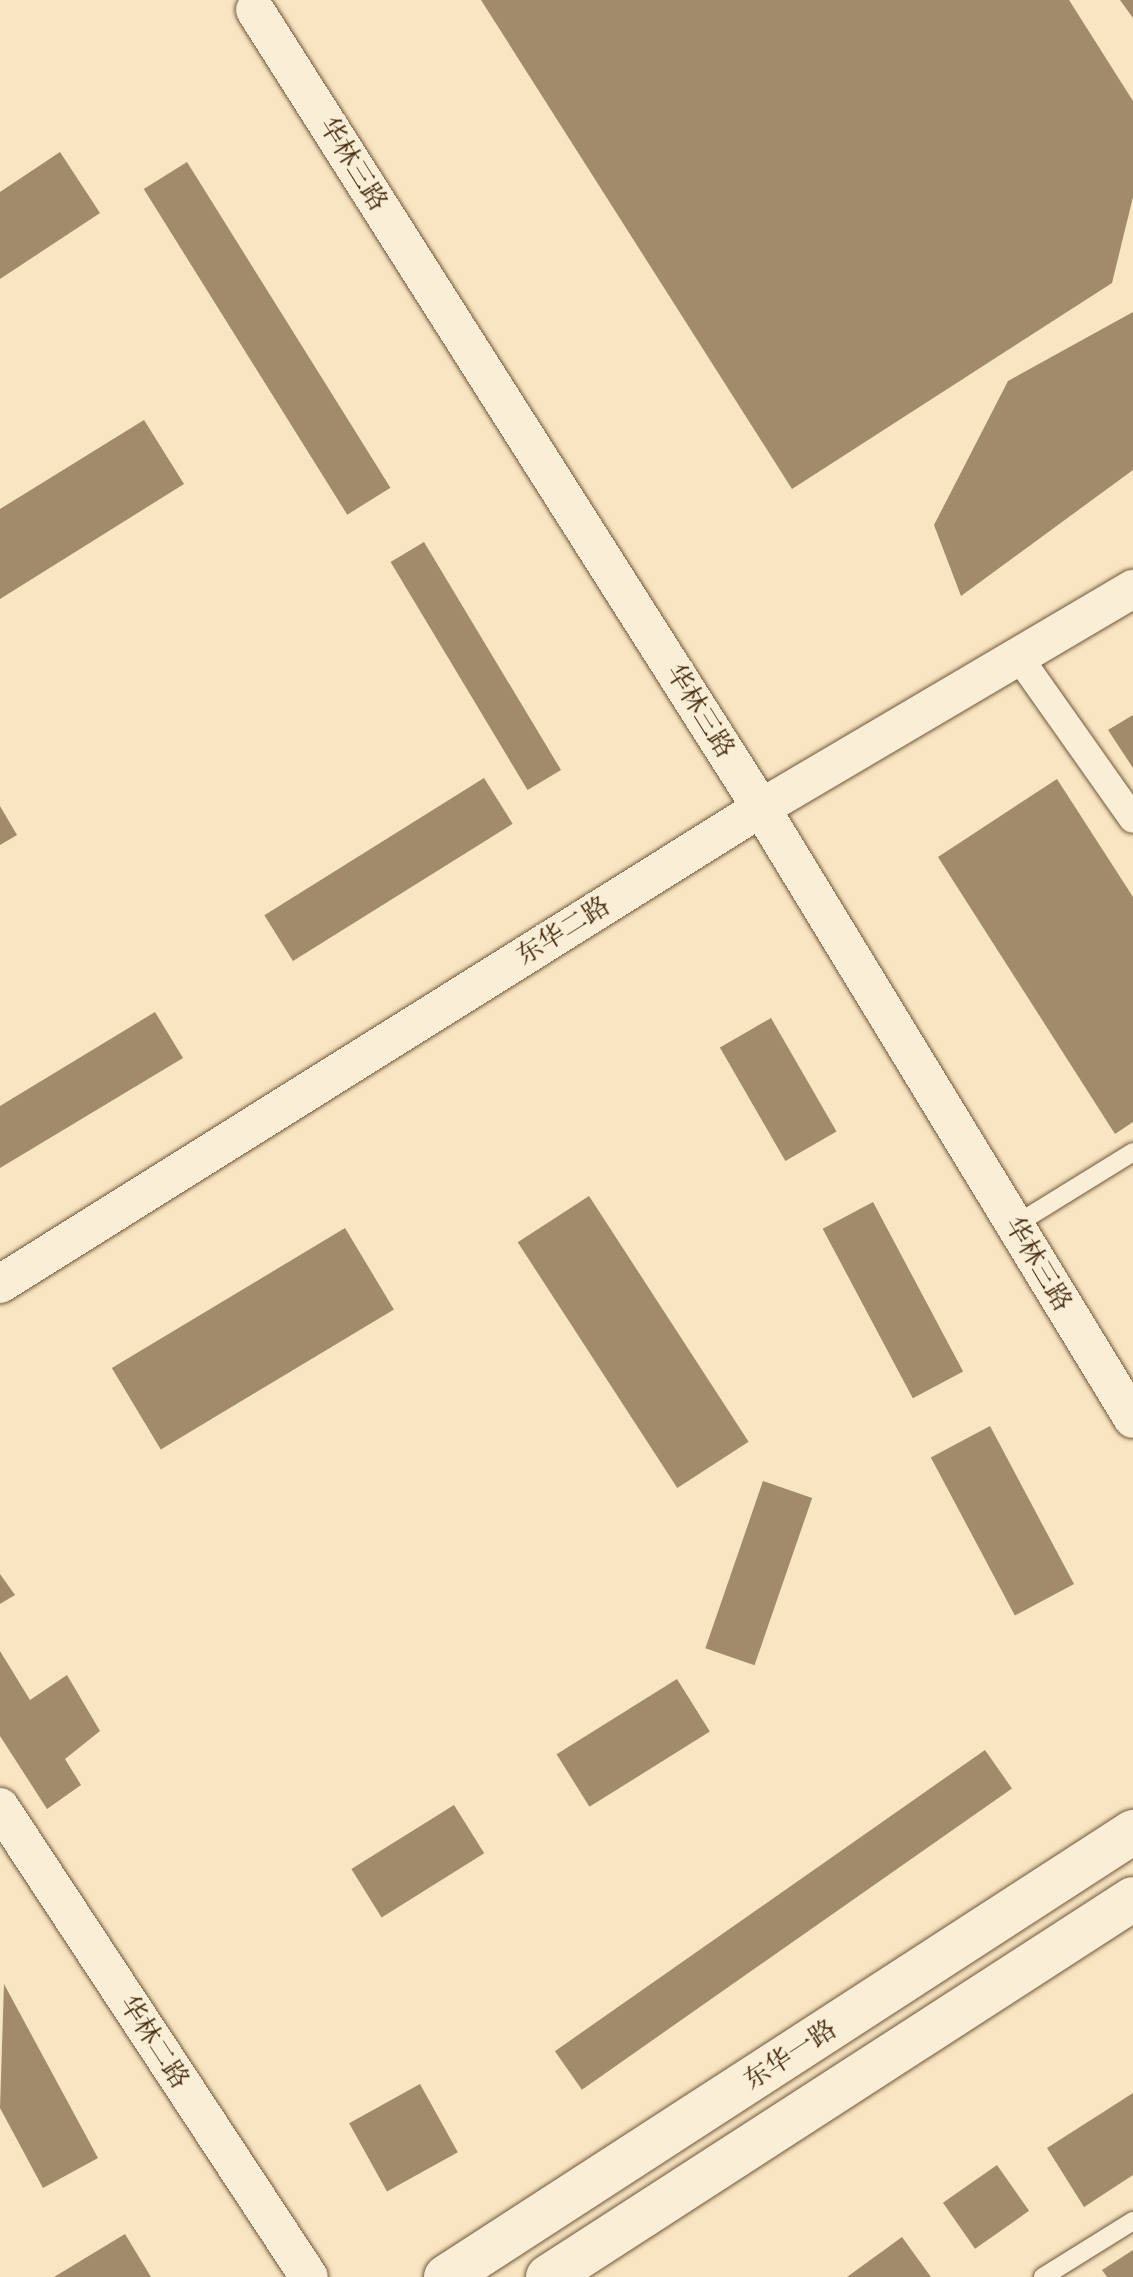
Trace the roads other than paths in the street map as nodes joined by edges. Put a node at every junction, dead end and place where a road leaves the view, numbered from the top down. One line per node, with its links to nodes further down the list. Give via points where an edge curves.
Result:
1 (248, 3): 4 (street, 华林三路)
2 (1133, 589): 3 (street, 东华二路)
3 (1018, 656): 4 (street, 东华二路); 5 (street)
4 (761, 808): 7 (street, 华林三路); 8 (street, 东华二路)
5 (1133, 819)
6 (1133, 1152): 7 (lane)
7 (1015, 1225): 9 (street, 华林三路)
8 (0, 1284)
9 (1133, 1419)
10 (0, 1807): 14 (street, 华林二路)
11 (1133, 1832): 15 (street, 东华一路)
12 (1133, 1899): 16 (street)
13 (1133, 2221): 17 (lane)
14 (309, 2277)
15 (446, 2277)
16 (548, 2277)
17 (1043, 2277)

